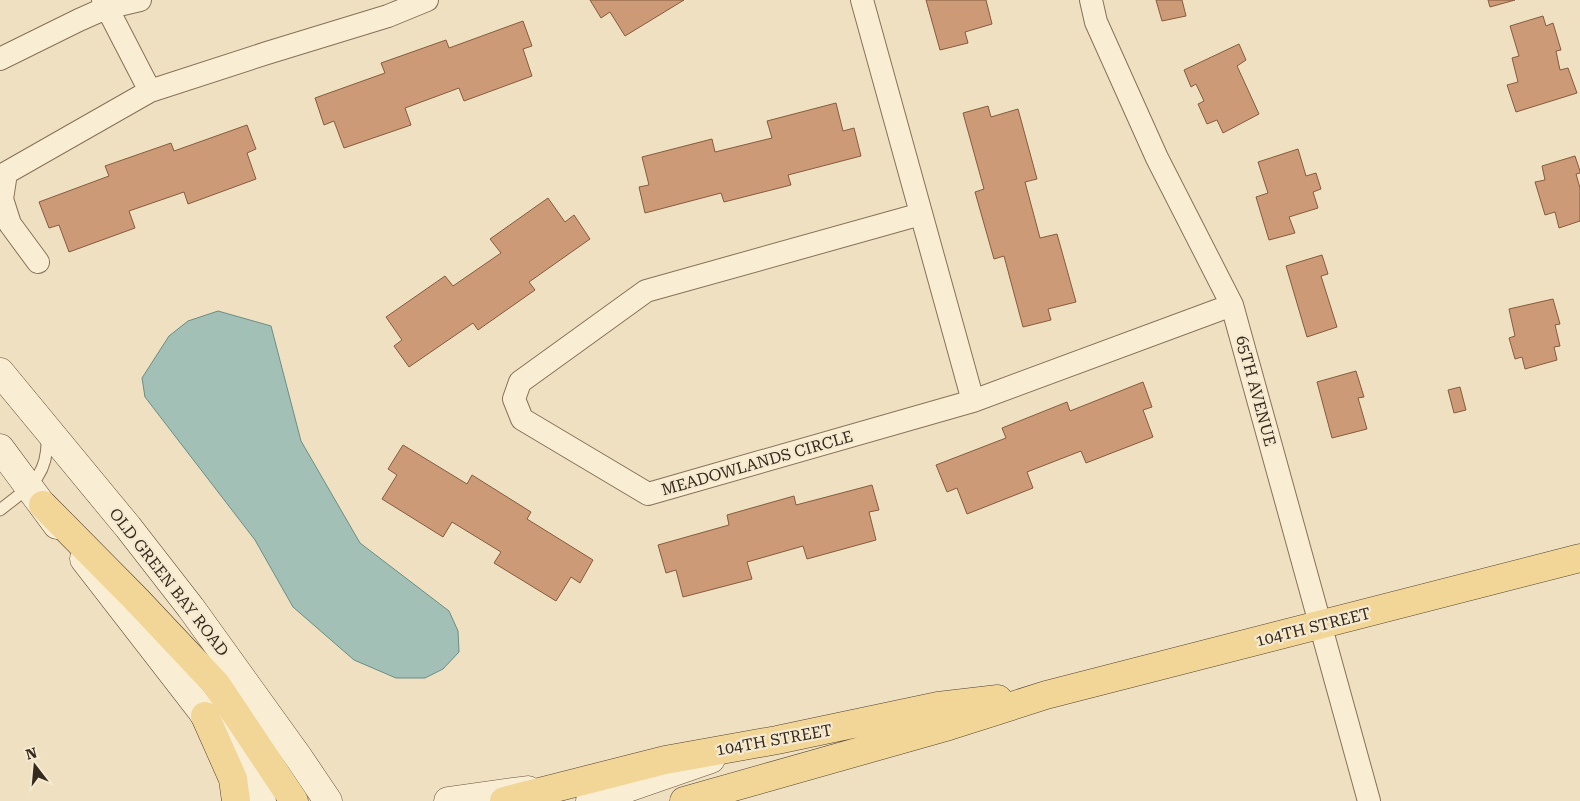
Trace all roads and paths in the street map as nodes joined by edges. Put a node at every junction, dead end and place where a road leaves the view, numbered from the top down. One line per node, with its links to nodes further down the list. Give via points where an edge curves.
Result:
1 (140, 0): 5 (street)
2 (427, 0): 7 (street, via 388,16)
3 (862, 0): 8 (street)
4 (1091, 0): 10 (street, 65TH AVENUE, via 1096,22 1157,158)
5 (105, 4): 6 (street); 7 (street)
6 (0, 59)
7 (150, 91): 9 (street, via 6,173 2,199 10,224)
8 (921, 214): 12 (street); 12 (street, MEADOWLANDS CIRCLE, via 646,291 520,382 514,399 522,419 648,494)
9 (38, 262)
10 (1232, 305): 12 (street, MEADOWLANDS CIRCLE); 18 (street, 65TH AVENUE)
11 (0, 372): 13 (street, OLD GREEN BAY ROAD)
12 (973, 401)
13 (47, 430): 15 (lane, via 45,464 38,477); 22 (street, OLD GREEN BAY ROAD, via 128,526 191,608)
14 (0, 448): 15 (street)
15 (36, 496): 16 (lane); 20 (street); 26 (main road, via 216,684)
16 (0, 510)
17 (1580, 558): 18 (main road, 104TH STREET)
18 (1320, 625): 19 (main road, 104TH STREET); 33 (street, 65TH AVENUE)
19 (1046, 695): 21 (main road, 104TH STREET, via 957,703); 32 (main road, 104TH STREET)
20 (204, 716): 24 (main road, via 233,779); 25 (street)
21 (747, 745): 23 (main road, 104TH STREET, via 647,764); 31 (street)
22 (311, 776): 27 (street, OLD GREEN BAY ROAD); 28 (street)
23 (560, 787): 29 (street); 30 (main road, 104TH STREET)
24 (236, 801)
25 (262, 801)
26 (294, 801)
27 (328, 801)
28 (348, 801)
29 (448, 801)
30 (504, 801)
31 (590, 801)
32 (684, 801)
33 (1369, 801)

